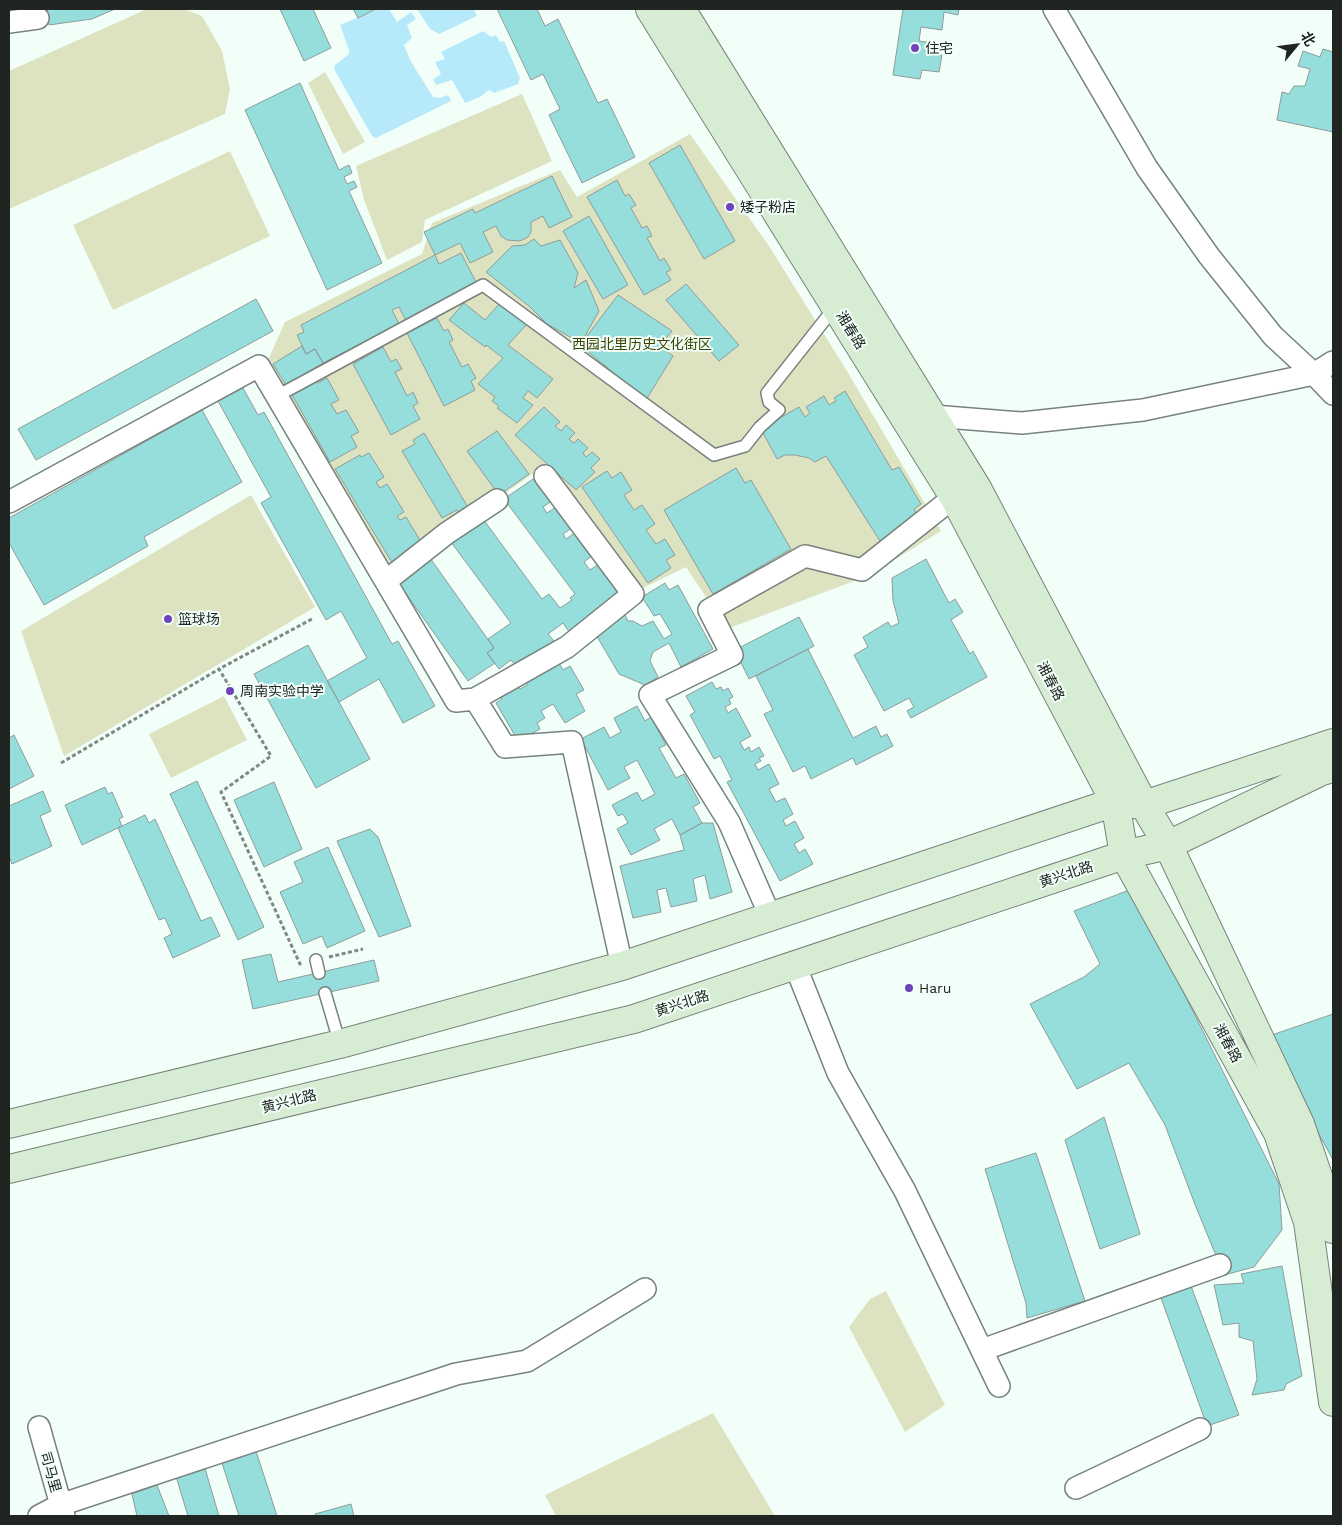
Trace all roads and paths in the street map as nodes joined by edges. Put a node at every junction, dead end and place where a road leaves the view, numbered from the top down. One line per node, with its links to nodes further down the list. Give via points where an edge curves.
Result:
1 (650, 9): 6 (street, 湘春路)
2 (681, 9): 11 (street, 湘春路)
3 (1054, 9): 8 (street, via 1147,168 1273,336)
4 (38, 18): 5 (street)
5 (9, 22)
6 (836, 306): 10 (lane, via 767,393 769,402 779,410 760,427 746,446 714,455 483,285); 13 (street, 湘春路)
7 (1333, 362): 8 (street)
8 (1314, 374): 9 (street); 11 (street, via 1143,410 1022,423)
9 (1333, 394)
10 (277, 396): 15 (street, via 259,366); 16 (street)
11 (933, 416): 24 (street, 湘春路, via 977,488)
12 (544, 476): 19 (street, via 633,594 567,647)
13 (954, 497): 23 (street, 湘春路); 27 (street, via 862,570 806,556 709,610 732,655 650,695 729,822)
14 (496, 500): 16 (street)
15 (9, 502)
16 (386, 581): 19 (street, via 456,701)
17 (312, 619): 18 (path)
18 (219, 669): 21 (path); 29 (path, via 271,756 222,792 300,964)
19 (475, 699): 31 (street, via 505,747 572,742)
20 (1333, 743): 24 (street)
21 (61, 763)
22 (1333, 768): 25 (street, 黄兴北路)
23 (1115, 802): 24 (street); 26 (street, 湘春路); 27 (street)
24 (1144, 805): 25 (street, 湘春路)
25 (1168, 845): 26 (street, 黄兴北路); 37 (street, 湘春路, via 1300,1124 1332,1217)
26 (1124, 855): 30 (street, 黄兴北路); 42 (street, 湘春路, via 1278,1133 1308,1222)
27 (771, 918): 31 (street)
28 (363, 949): 29 (path)
29 (316, 960): 32 (lane)
30 (795, 965): 36 (street, 黄兴北路, via 634,1019); 40 (street, via 838,1073 905,1192)
31 (622, 966): 34 (street)
32 (319, 973)
33 (325, 993): 34 (lane)
34 (340, 1044): 35 (street)
35 (9, 1124)
36 (9, 1169)
37 (1333, 1229)
38 (1220, 1265): 40 (street)
39 (645, 1289): 46 (street, via 527,1361 456,1374)
40 (982, 1350): 41 (street)
41 (999, 1386)
42 (1333, 1402)
43 (39, 1427): 46 (street, 司马里)
44 (1200, 1429): 45 (street)
45 (1076, 1488)
46 (62, 1511): 47 (street)
47 (40, 1516)

